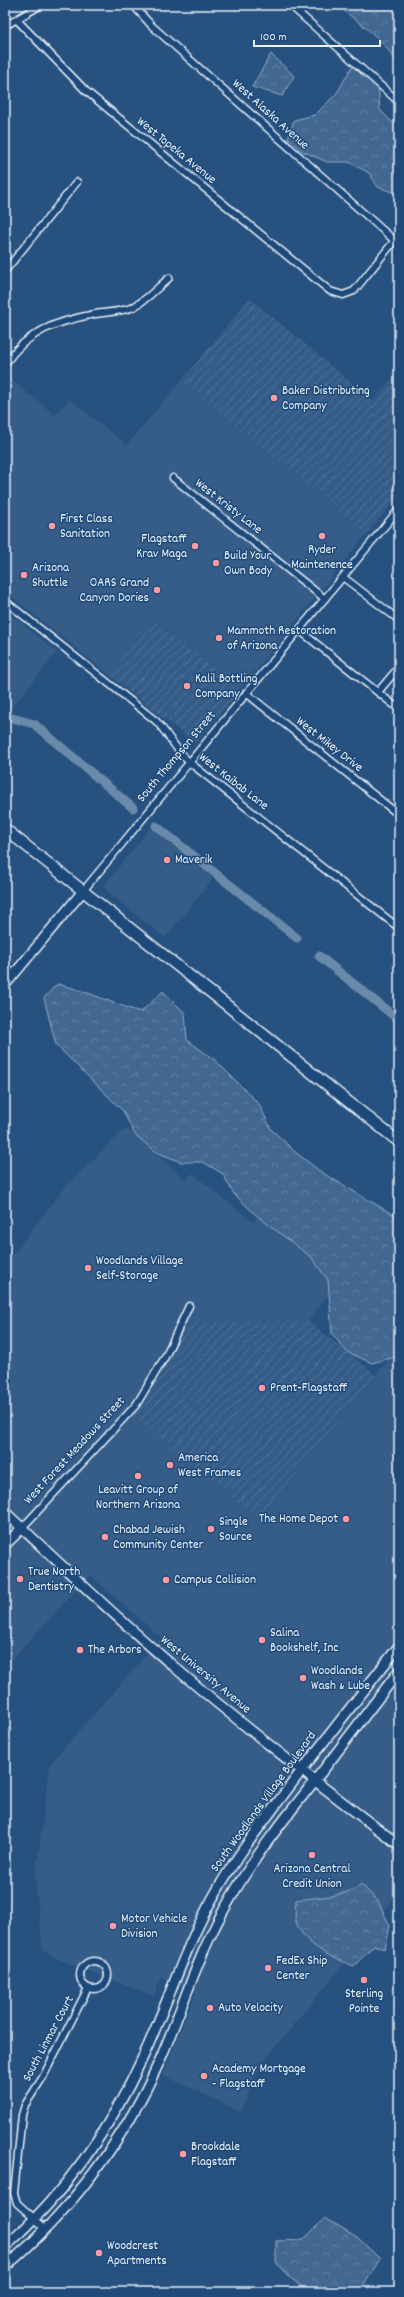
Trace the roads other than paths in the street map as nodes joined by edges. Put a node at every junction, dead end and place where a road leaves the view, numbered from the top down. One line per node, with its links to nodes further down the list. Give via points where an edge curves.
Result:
1 (41, 5): 4 (street)
2 (133, 5): 9 (street, West Alaska Avenue, via 152,26)
3 (290, 5): 6 (street)
4 (16, 19): 5 (street); 9 (street, West Topeka Avenue, via 86,90 330,291 343,295 354,291)
5 (5, 26)
6 (399, 102)
7 (78, 182): 10 (street)
8 (399, 234): 9 (street)
9 (394, 240)
10 (5, 271)
11 (169, 278): 12 (street, via 133,307 70,319 45,327 23,343)
12 (5, 364)
13 (173, 478): 16 (street, West Kristy Lane)
14 (398, 512): 15 (street, South Thompson Street)
15 (343, 576): 16 (street, South Thompson Street); 18 (street)
16 (325, 599): 19 (street, South Thompson Street)
17 (5, 601): 24 (street, West Kaibab Lane, via 150,716 164,730 179,754)
18 (399, 620)
19 (299, 630): 21 (street); 22 (street, South Thompson Street)
20 (399, 667): 21 (street)
21 (378, 692): 23 (street)
22 (246, 693): 24 (street, South Thompson Street); 25 (street, West Mikey Drive)
23 (399, 709)
24 (189, 762): 27 (street, South Thompson Street); 28 (street, West Kaibab Lane)
25 (399, 814)
26 (5, 830): 27 (main road)
27 (83, 891): 29 (street, South Thompson Street); 30 (main road)
28 (399, 928)
29 (5, 985)
30 (399, 1142)
31 (189, 1306): 33 (street, West Forest Meadows Street, via 165,1357 136,1405)
32 (5, 1512): 33 (street, West University Avenue)
33 (22, 1528): 34 (street, West Forest Meadows Street); 37 (street, West University Avenue, via 167,1661)
34 (5, 1545)
35 (399, 1646): 37 (street, South Woodlands Village Boulevard)
36 (399, 1671): 38 (street, South Woodlands Village Boulevard)
37 (302, 1771): 38 (street, West University Avenue); 41 (street, South Woodlands Village Boulevard, via 247,1843 215,1893 184,1954 144,2056 116,2110 82,2162)
38 (314, 1780): 39 (street, West University Avenue); 42 (street, South Woodlands Village Boulevard, via 276,1828 228,1902 203,1951 157,2067 129,2119 84,2185)
39 (399, 1845)
40 (88, 1988): 40 (street, South Linmar Court, via 99,1988 106,1982 108,1974 100,1963 91,1961 80,1970 80,1980); 41 (street, South Linmar Court, via 22,2115 14,2193 17,2202)
41 (34, 2219): 42 (street, South Linmar Court); 43 (street, South Woodlands Village Boulevard)
42 (46, 2229): 44 (street, South Woodlands Village Boulevard)
43 (5, 2247)
44 (5, 2267)

